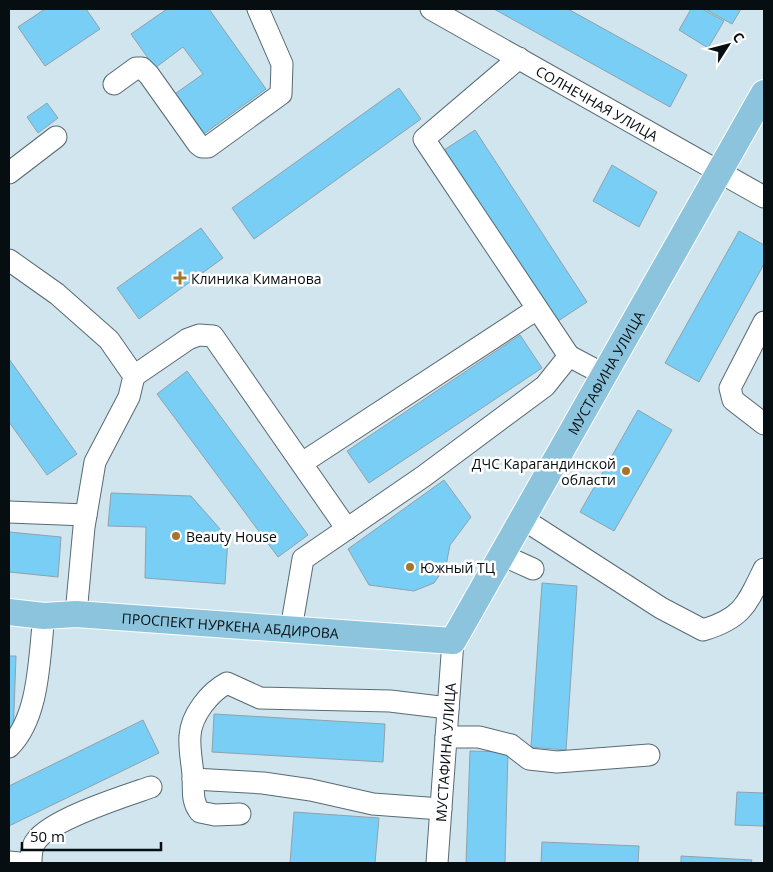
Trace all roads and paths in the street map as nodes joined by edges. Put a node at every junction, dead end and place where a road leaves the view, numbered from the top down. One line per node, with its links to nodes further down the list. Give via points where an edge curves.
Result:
1 (258, 9): 4 (street, via 282,64 281,94 208,147 198,144 142,68 136,68)
2 (431, 9): 3 (street, СОЛНЕЧНАЯ УЛИЦА)
3 (519, 58): 7 (street, СОЛНЕЧНАЯ УЛИЦА); 11 (street, via 424,139)
4 (114, 84)
5 (764, 93): 7 (main road, МУСТАФИНА УЛИЦА)
6 (56, 137): 8 (street)
7 (721, 172): 9 (street, СОЛНЕЧНАЯ УЛИЦА); 14 (main road, МУСТАФИНА УЛИЦА)
8 (9, 173)
9 (764, 197)
10 (9, 260): 15 (street, via 57,294 109,340)
11 (538, 309): 13 (street); 17 (street)
12 (764, 322): 16 (street, via 730,388 733,400)
13 (569, 356): 14 (street); 21 (street, via 545,386)
14 (605, 375): 20 (main road, МУСТАФИНА УЛИЦА)
15 (134, 376): 17 (street, via 188,339 199,335 213,336); 19 (street, via 129,397 95,462)
16 (764, 424)
17 (302, 463): 21 (street)
18 (9, 512): 19 (street)
19 (86, 515): 26 (street)
20 (522, 519): 22 (main road, МУСТАФИНА УЛИЦА); 24 (street, via 654,603 703,630 722,625 735,617 748,601)
21 (348, 529): 28 (street, via 303,559)
22 (502, 554): 23 (street); 29 (main road, МУСТАФИНА УЛИЦА)
23 (533, 569)
24 (764, 569)
25 (9, 612): 27 (main road, ПРОСПЕКТ НУРКЕНА АБДИРОВА)
26 (76, 614): 27 (main road, ПРОСПЕКТ НУРКЕНА АБДИРОВА); 28 (main road, ПРОСПЕКТ НУРКЕНА АБДИРОВА)
27 (44, 616): 32 (street, via 31,713)
28 (291, 629): 29 (main road, ПРОСПЕКТ НУРКЕНА АБДИРОВА)
29 (453, 641): 30 (street, МУСТАФИНА УЛИЦА)
30 (448, 708): 31 (street, МУСТАФИНА УЛИЦА); 34 (street, via 390,701 260,698 227,684 214,690 196,716 190,734)
31 (446, 738): 33 (street, via 479,737 512,745 529,759 557,762); 36 (street, МУСТАФИНА УЛИЦА)
32 (9, 747)
33 (649, 755)
34 (193, 779): 36 (street, via 263,784 311,790 373,804); 37 (street, via 194,805 200,812)
35 (152, 787): 40 (street, via 78,814 43,833 35,842)
36 (441, 809): 41 (street, МУСТАФИНА УЛИЦА)
37 (240, 814)
38 (9, 862): 39 (street)
39 (19, 863)
40 (31, 863)
41 (437, 863)

